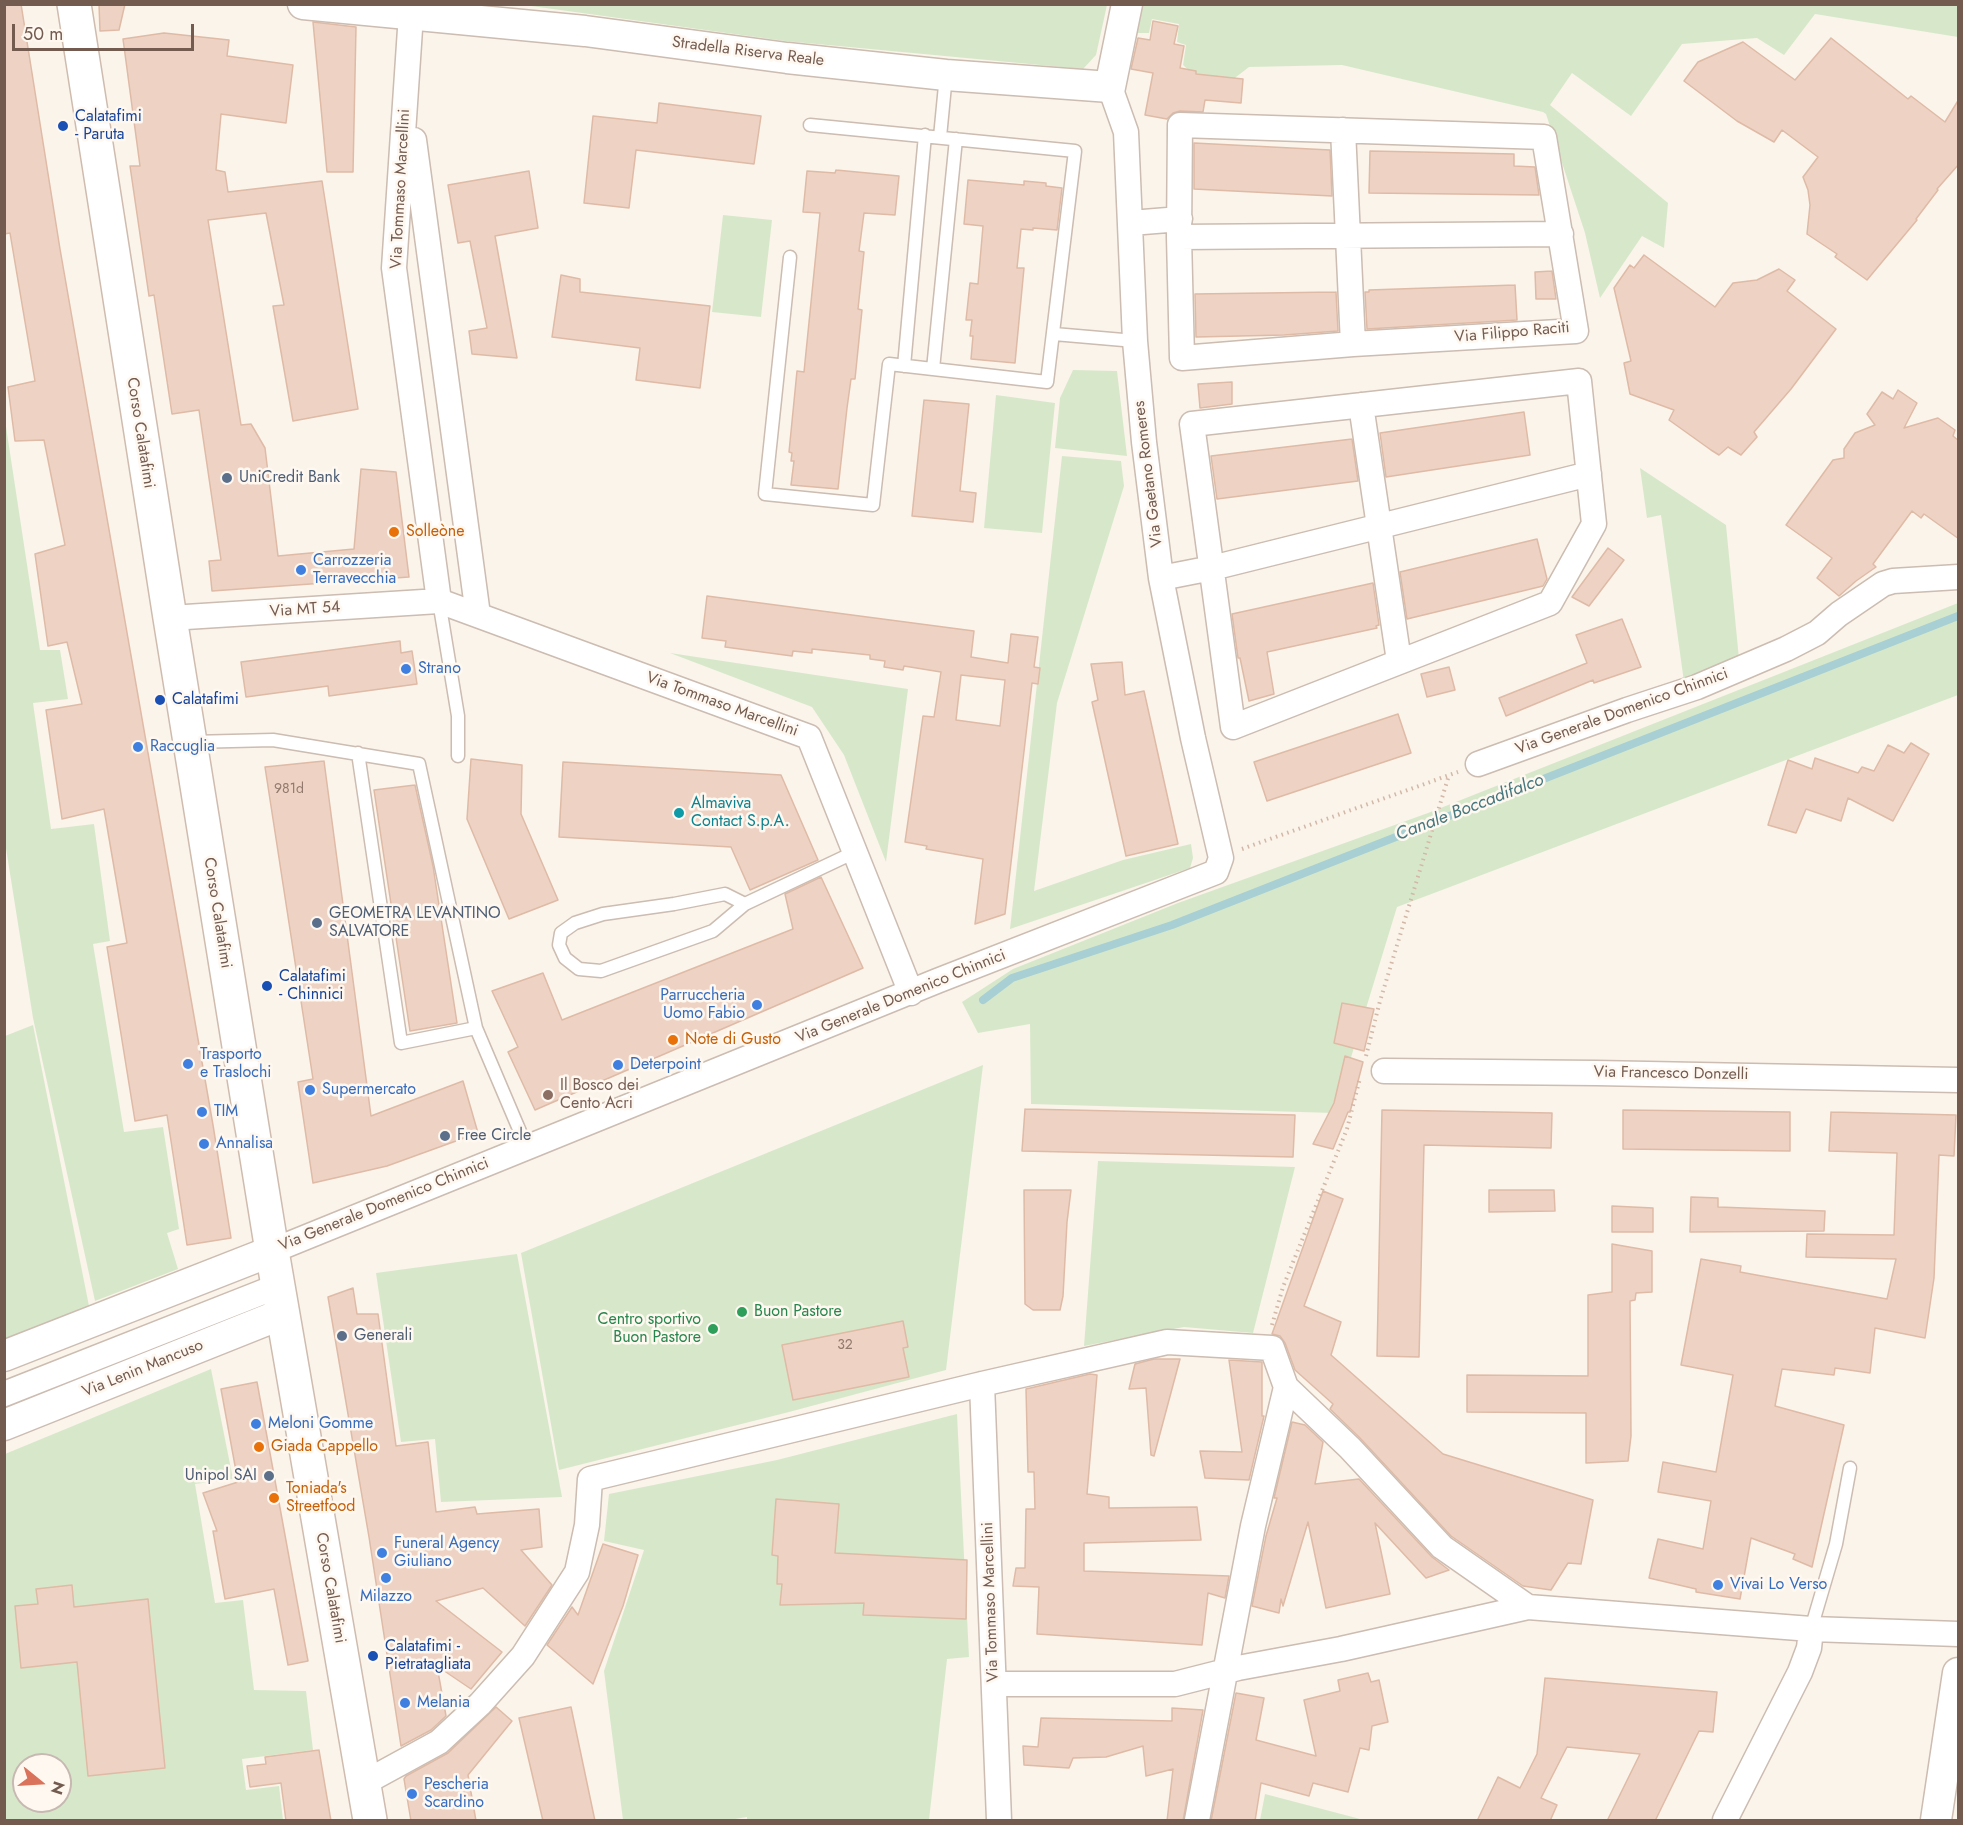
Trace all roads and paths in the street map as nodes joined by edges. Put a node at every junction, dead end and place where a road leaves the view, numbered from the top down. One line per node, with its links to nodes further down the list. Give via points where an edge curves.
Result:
1 (74, 4): 31 (main road, Corso Calatafimi)
2 (303, 4): 4 (street, Stradella Riserva Reale)
3 (1127, 4): 6 (street)
4 (411, 14): 5 (street, Stradella Riserva Reale); 7 (street, Via Tommaso Marcellini)
5 (946, 75): 6 (street, Stradella Riserva Reale); 11 (lane)
6 (1110, 87): 13 (street, Via Gaetano Romeres, via 1126,132)
7 (407, 93): 29 (street, Via Tommaso Marcellini, via 394,268); 30 (street, Via Tommaso Marcellini)
8 (810, 125): 10 (lane)
9 (1343, 130): 14 (street, Via Filippo Raciti, via 1180,125); 15 (street, Via Filippo Raciti, via 1544,137); 16 (street)
10 (925, 135): 11 (lane); 21 (lane)
11 (940, 137): 12 (lane)
12 (956, 138): 18 (lane, via 1075,151); 22 (lane)
13 (1131, 223): 14 (street); 19 (street, Via Gaetano Romeres)
14 (1179, 228): 16 (street); 20 (street, Via Filippo Raciti, via 1182,358)
15 (1561, 234): 16 (street); 20 (street, Via Filippo Raciti, via 1576,331)
16 (1348, 236): 20 (street)
17 (790, 257): 21 (lane, via 765,494 873,505 889,364)
18 (1054, 334): 19 (lane); 22 (lane, via 1047,382)
19 (1135, 341): 28 (street, Via Gaetano Romeres)
20 (1353, 344)
21 (904, 366): 22 (lane)
22 (933, 369)
23 (1360, 405): 24 (street, via 1579,381); 25 (street); 26 (street, via 1192,424)
24 (1589, 474): 25 (street); 32 (street, via 1594,524 1550,603)
25 (1379, 526): 26 (street); 32 (street)
26 (1212, 568): 28 (street); 32 (street, via 1233,727)
27 (1959, 577): 36 (street, Via Generale Domenico Chinnici, via 1883,584 1817,633 1786,649 1697,687)
28 (1161, 578): 38 (street, Via Gaetano Romeres)
29 (439, 601): 30 (street, Via Tommaso Marcellini); 31 (street, Via MT 54); 35 (lane, via 458,716)
30 (478, 615): 37 (street, Via Tommaso Marcellini, via 809,737)
31 (170, 618): 33 (main road, Corso Calatafimi)
32 (1399, 662)
33 (189, 742): 34 (lane, via 273,740); 45 (main road, Corso Calatafimi)
34 (358, 753): 41 (lane, via 419,764); 41 (lane, via 401,1043)
35 (458, 756)
36 (1478, 764): 38 (path)
37 (855, 852): 39 (lane); 40 (street, Via Tommaso Marcellini)
38 (1221, 858): 40 (street, Via Generale Domenico Chinnici, via 1216,872 1203,878)
39 (746, 904): 39 (lane, via 713,931 601,971 579,969 565,958 559,945 561,933 575,923 603,914 725,894)
40 (911, 993): 44 (street, Via Generale Domenico Chinnici)
41 (476, 1028): 44 (lane)
42 (1384, 1071): 43 (street, Via Francesco Donzelli)
43 (1959, 1080)
44 (527, 1148): 45 (street, Via Generale Domenico Chinnici)
45 (272, 1251): 46 (main road, Corso Calatafimi); 47 (street)
46 (280, 1300): 50 (street, Via Lenin Mancuso); 51 (street, Via Lenin Mancuso); 59 (main road, Corso Calatafimi)
47 (4, 1356)
48 (982, 1384): 49 (street, via 1167,1342 1272,1348); 58 (street, Via Tommaso Marcellini); 59 (street, via 590,1479 587,1525 577,1572 523,1656 439,1743)
49 (1286, 1387): 53 (street, via 1350,1448 1442,1548); 56 (street, via 1252,1526)
50 (4, 1394)
51 (4, 1425)
52 (1850, 1468): 54 (lane, via 1836,1544)
53 (1528, 1607): 54 (street); 56 (street)
54 (1811, 1629): 55 (street); 63 (street, via 1800,1672)
55 (1959, 1634)
56 (1224, 1672): 58 (street, via 1175,1684); 62 (street)
57 (1959, 1673): 64 (street)
58 (994, 1684): 61 (street, Via Tommaso Marcellini)
59 (364, 1783): 60 (main road, Corso Calatafimi)
60 (370, 1821)
61 (999, 1821)
62 (1197, 1821)
63 (1725, 1821)
64 (1936, 1821)

